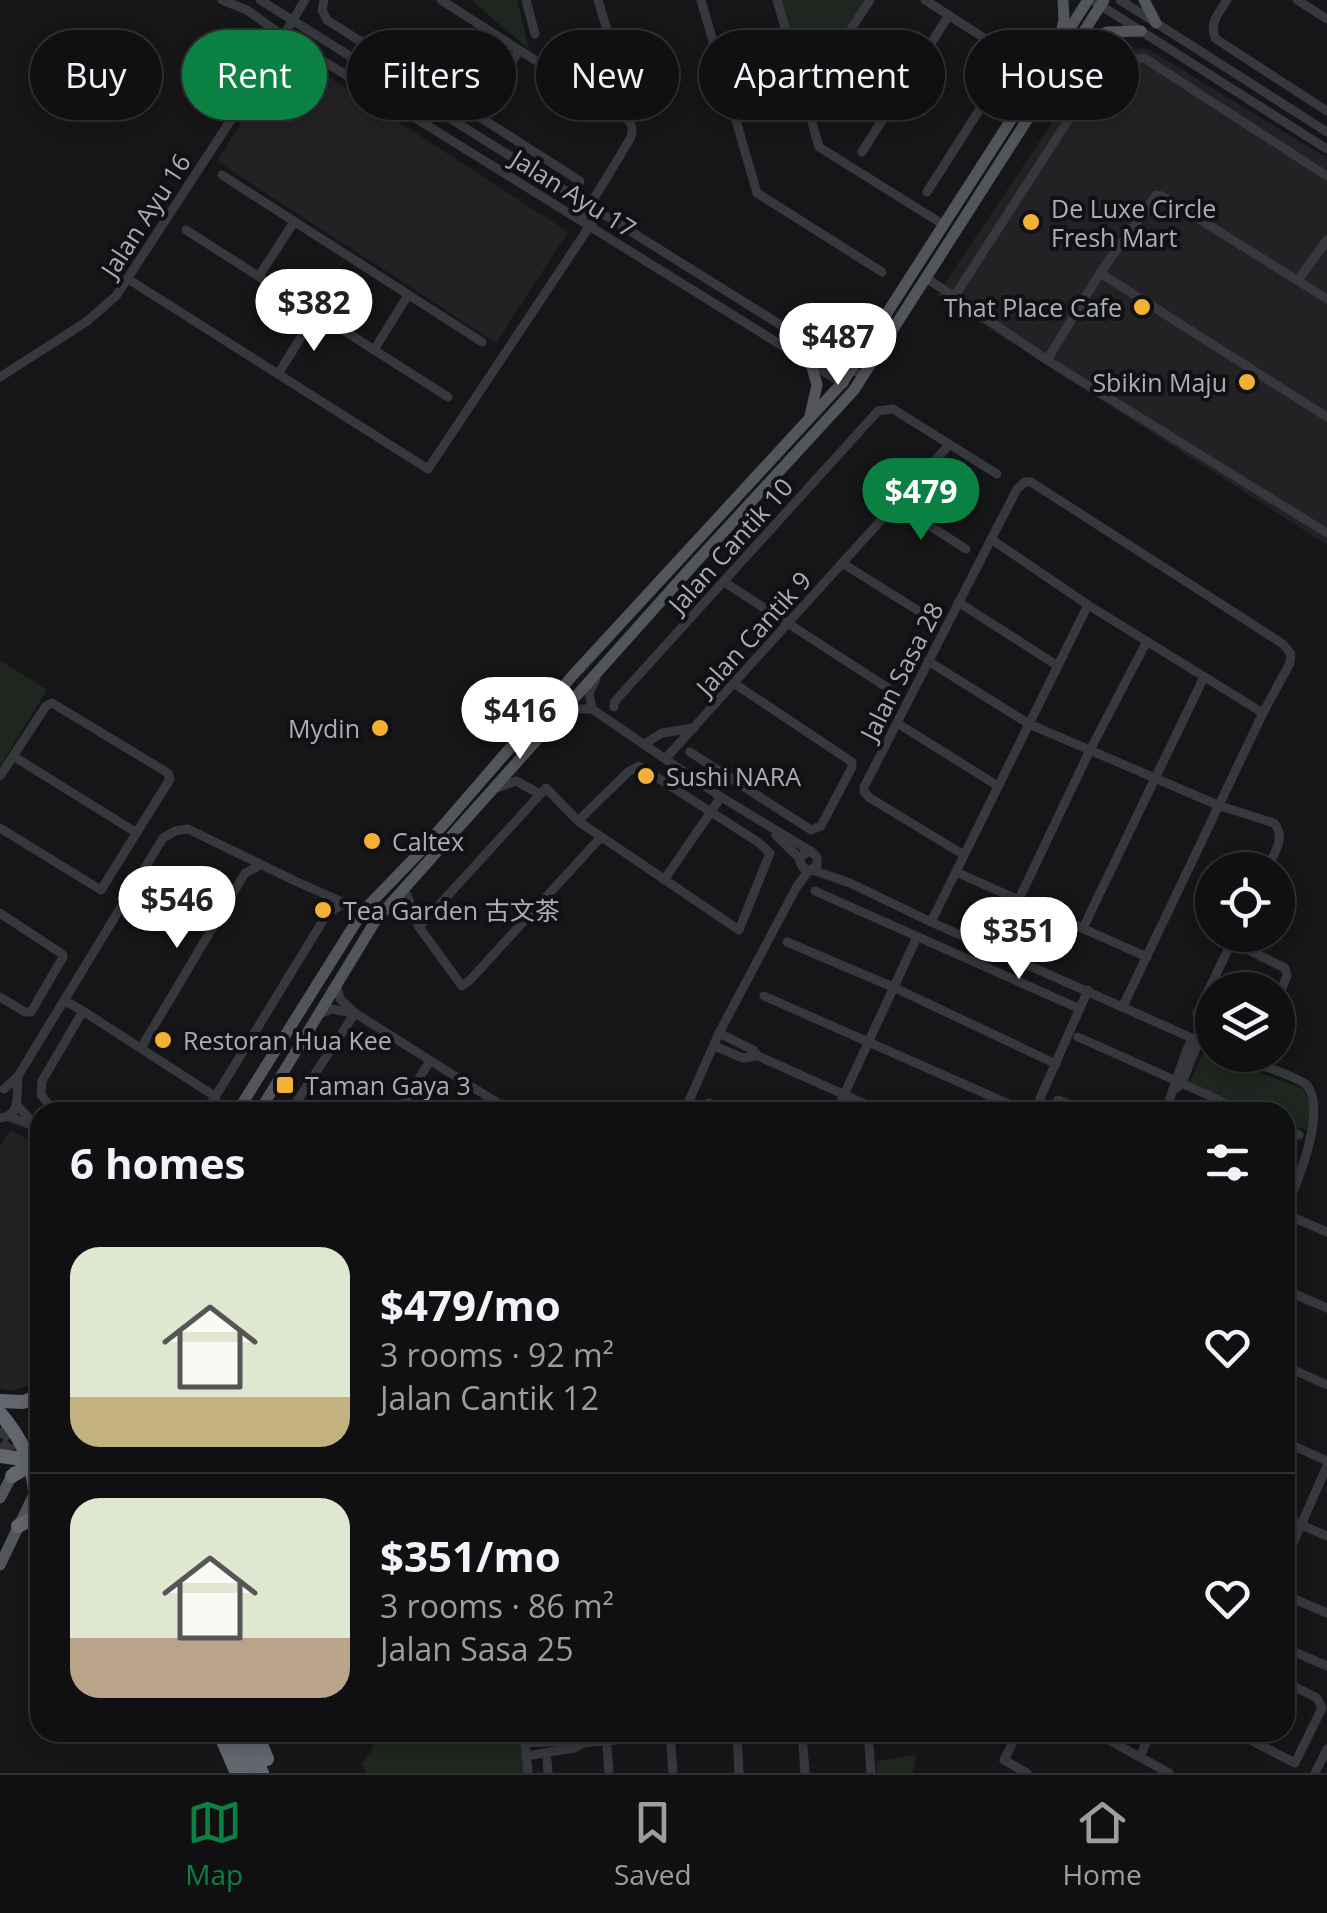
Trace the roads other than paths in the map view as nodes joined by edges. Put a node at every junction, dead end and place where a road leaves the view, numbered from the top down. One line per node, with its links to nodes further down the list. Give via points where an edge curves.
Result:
1 (222, 0): 22 (street, Jalan Ayu 17)
2 (305, 0): 17 (street, via 290,11); 19 (street, Jalan Ayu 16)
3 (324, 0): 32 (street, via 327,20)
4 (442, 0): 34 (street)
5 (526, 0): 33 (street)
6 (598, 0): 24 (street)
7 (701, 0): 25 (street)
8 (777, 0): 26 (street)
9 (870, 0): 27 (street)
10 (925, 0): 18 (street)
11 (1063, 0): 28 (main road)
12 (1120, 0): 21 (street)
13 (1144, 0): 21 (main road)
14 (1227, 0): 37 (street, via 1212,22 1216,38)
15 (1297, 0): 20 (street)
16 (1096, 1): 29 (main road); 30 (main road); 31 (street)
17 (263, 2): 19 (street, Jalan Ayu 17)
18 (949, 15): 46 (street); 50 (street, via 1015,58)
19 (292, 20): 23 (street, Jalan Ayu 16); 51 (street, Jalan Ayu 17)
20 (1327, 20)
21 (1156, 23): 44 (street)
22 (275, 30)
23 (287, 30)
24 (607, 30)
25 (710, 30)
26 (786, 30)
27 (850, 30)
28 (1062, 30)
29 (1071, 30)
30 (1082, 30)
31 (1141, 30): 45 (street)
32 (347, 33)
33 (536, 34)
34 (519, 51): 35 (street); 51 (street, via 632,126)
35 (516, 56)
36 (327, 63): 53 (street, Jalan Ayu 17)
37 (1327, 111)
38 (230, 120): 62 (street, Jalan Ayu 16)
39 (485, 120): 49 (street)
40 (736, 120): 57 (street, via 757,193)
41 (811, 120): 54 (street, via 819,147)
42 (1011, 120): 54 (main road)
43 (1027, 120): 61 (main road)
44 (1327, 132)
45 (1327, 149)
46 (862, 152)
47 (222, 175): 52 (street)
48 (1327, 176): 65 (street, via 1144,58 1124,61 1098,74)
49 (580, 181)
50 (927, 192)
51 (594, 209): 53 (street); 71 (street, Jalan Ayu 17)
52 (294, 222): 59 (street); 64 (street)
53 (585, 223): 73 (street, Jalan Ayu 17); 75 (street, via 428,470)
54 (944, 225): 60 (main road)
55 (186, 230): 59 (street)
56 (1327, 240): 63 (street)
57 (882, 272)
58 (1100, 272): 63 (street, via 1156,195); 72 (street); 81 (street)
59 (258, 276): 67 (street)
60 (909, 277): 61 (main road); 69 (main road)
61 (925, 277): 65 (street); 74 (main road)
62 (128, 279): 75 (street); 76 (street, Jalan Ayu 16, via 99,312)
63 (1298, 280): 66 (street)
64 (408, 294): 68 (street); 70 (street)
65 (954, 297): 72 (street)
66 (1327, 299)
67 (316, 313): 70 (street); 75 (street)
68 (482, 342)
69 (868, 343): 71 (main road, via 846,354); 74 (main road)
70 (374, 350): 79 (street)
71 (826, 354): 74 (street, Jalan Ayu 17)
72 (1047, 360): 85 (street)
73 (811, 364): 77 (street, Jalan Ayu 17); 80 (main road, via 817,385)
74 (857, 373): 77 (main road); 78 (main road)
75 (278, 374)
76 (0, 377)
77 (842, 383): 78 (street, Jalan Ayu 17); 80 (main road)
78 (854, 390): 97 (main road)
79 (448, 397)
80 (810, 416): 142 (main road)
81 (1327, 417)
82 (949, 445): 83 (street); 84 (street, Jalan Cantik 9); 89 (street, Jalan Cantik 10, via 892,409 878,411)
83 (996, 474)
84 (897, 505): 87 (street); 88 (street, Jalan Cantik 9)
85 (1327, 534)
86 (990, 539): 90 (street, Jalan Sasa 28); 91 (street); 103 (street, Jalan Sasa 28, via 1017,489 1031,482 1284,644 1290,663)
87 (966, 549)
88 (842, 564): 92 (street); 93 (street, Jalan Cantik 9)
89 (724, 582): 93 (street); 101 (street, Jalan Cantik 10)
90 (958, 602): 95 (street, Jalan Sasa 28); 96 (street)
91 (1088, 605): 94 (street); 96 (street)
92 (924, 615)
93 (786, 624): 99 (street, Jalan Cantik 9); 100 (street)
94 (1146, 642): 98 (street); 109 (street)
95 (928, 662): 105 (street, Jalan Sasa 28); 106 (street)
96 (1058, 666): 106 (street)
97 (600, 669): 102 (street, via 590,693); 104 (main road)
98 (1204, 676): 103 (street); 114 (street)
99 (734, 684): 107 (street, Jalan Cantik 9); 110 (street, via 849,758 852,768 821,826 810,830)
100 (893, 696)
101 (614, 707)
102 (592, 709): 104 (street); 108 (street)
103 (1264, 713): 119 (street)
104 (556, 720): 116 (main road)
105 (896, 723): 115 (street); 128 (street, Jalan Sasa 28, via 864,792)
106 (1029, 724): 109 (street); 115 (street)
107 (694, 728): 108 (street); 112 (street, Jalan Cantik 9)
108 (644, 744): 112 (street)
109 (1090, 750): 114 (street); 140 (street)
110 (690, 752)
111 (13, 756): 113 (street); 124 (street); 124 (street, via 52,703 168,773 170,781)
112 (666, 758): 118 (street)
113 (0, 776)
114 (1154, 778): 119 (street); 148 (street)
115 (998, 786): 128 (street)
116 (494, 789): 117 (street, via 516,782); 137 (main road)
117 (543, 791): 121 (street); 147 (street)
118 (720, 797): 120 (street); 122 (street)
119 (1220, 806): 127 (street, via 1274,823 1281,837); 152 (street)
120 (712, 812): 121 (street, via 639,766); 135 (street); 135 (street, via 770,853 739,930)
121 (578, 821): 125 (street)
122 (767, 826): 129 (street); 132 (street)
123 (4, 830): 124 (street, via 101,890); 126 (street)
124 (137, 833)
125 (601, 837): 135 (street); 147 (street, via 462,986)
126 (0, 844)
127 (1274, 852)
128 (964, 855): 133 (street)
129 (816, 856): 132 (street, via 817,866); 132 (street, via 806,852); 136 (street)
130 (244, 858): 131 (street); 134 (street); 154 (street, via 188,829 163,838)
131 (261, 865): 134 (street); 139 (street)
132 (805, 866): 136 (street); 166 (street)
133 (956, 872): 140 (street); 146 (street)
134 (246, 873): 171 (street)
135 (664, 880)
136 (850, 883): 146 (street)
137 (403, 890): 145 (main road); 147 (street)
138 (815, 891): 149 (street)
139 (326, 896): 141 (street); 144 (street)
140 (1019, 899): 148 (street)
141 (344, 903): 142 (street); 144 (street)
142 (364, 910): 145 (street); 185 (main road)
143 (0, 913): 159 (street, via 63,957 31,1012)
144 (327, 914): 180 (street)
145 (376, 920): 155 (main road)
146 (931, 922): 157 (street)
147 (419, 927)
148 (1083, 928): 152 (street)
149 (917, 937): 156 (street); 162 (street)
150 (787, 942): 156 (street)
151 (1257, 952): 153 (street)
152 (1147, 957): 161 (street)
153 (1286, 972)
154 (76, 982): 160 (street); 163 (street)
155 (337, 987): 164 (street); 165 (main road)
156 (893, 987): 169 (street); 174 (street)
157 (1088, 990): 161 (street); 162 (street)
158 (764, 996): 169 (street)
159 (0, 997)
160 (64, 1001): 163 (street); 176 (street)
161 (1123, 1006): 168 (street)
162 (1080, 1009): 174 (street)
163 (83, 1011): 171 (street); 183 (street, via 42,1081)
164 (355, 1013): 165 (street); 173 (street); 187 (street)
165 (319, 1014): 186 (main road)
166 (719, 1033): 170 (street); 172 (street)
167 (1078, 1038): 177 (street)
168 (1195, 1040): 177 (street)
169 (870, 1041): 179 (street); 193 (street)
170 (714, 1046): 172 (street, via 743,1058); 190 (street)
171 (141, 1048): 180 (street)
172 (758, 1056): 179 (street)
173 (430, 1062): 188 (street); 189 (street)
174 (1056, 1064): 194 (street)
175 (1280, 1072): 203 (street, via 1306,1084 1321,1111)
176 (18, 1076): 178 (street); 181 (street)
177 (1177, 1085): 196 (street); 197 (street)
178 (2, 1089): 181 (street)
179 (842, 1094): 191 (street); 192 (street)
180 (216, 1097): 184 (street)
181 (16, 1100): 198 (street); 199 (street)
182 (1058, 1100): 195 (street)
183 (47, 1102)
184 (213, 1102)
185 (243, 1102)
186 (265, 1102)
187 (297, 1102)
188 (404, 1102)
189 (496, 1102)
190 (689, 1102)
191 (839, 1102)
192 (860, 1102)
193 (1008, 1102)
194 (1036, 1102)
195 (1063, 1102)
196 (1169, 1102)
197 (1220, 1102)
198 (30, 1116)
199 (3, 1118): 200 (street)
200 (30, 1125)
201 (1295, 1133): 202 (street)
202 (1299, 1135)
203 (1295, 1188)
204 (1295, 1218): 205 (street)
205 (1327, 1232)
206 (1295, 1294): 207 (street)
207 (1327, 1308)
208 (1295, 1370): 209 (street)
209 (1327, 1384)
210 (30, 1400): 211 (highway)
211 (1, 1410): 212 (highway); 215 (highway)
212 (0, 1438)
213 (1295, 1447): 217 (street)
214 (0, 1456): 216 (highway)
215 (30, 1457)
216 (30, 1461)
217 (1327, 1463): 224 (street)
218 (30, 1464): 219 (highway)
219 (12, 1476): 220 (main road)
220 (0, 1498)
221 (30, 1502): 225 (main road)
222 (30, 1520): 225 (highway)
223 (1295, 1522): 224 (street)
224 (1301, 1525): 226 (street); 227 (street)
225 (18, 1526): 228 (main road)
226 (1327, 1536)
227 (1295, 1538)
228 (0, 1560)
229 (1295, 1599): 230 (street)
230 (1327, 1613)
231 (1295, 1652): 232 (street)
232 (1327, 1666)
233 (1295, 1687): 253 (street, via 1322,1708)
234 (223, 1742): 254 (highway)
235 (235, 1742): 255 (highway)
236 (249, 1742): 256 (highway)
237 (260, 1742): 257 (highway)
238 (524, 1742): 250 (street)
239 (583, 1742): 250 (street)
240 (606, 1742): 260 (street)
241 (671, 1742): 261 (street)
242 (737, 1742): 262 (street)
243 (803, 1742): 263 (street)
244 (868, 1742): 264 (street)
245 (1013, 1742): 265 (street, via 1004,1760)
246 (1113, 1742): 251 (street)
247 (1147, 1742): 251 (street)
248 (1252, 1742): 253 (street)
249 (1327, 1749): 267 (street)
250 (526, 1756): 258 (street)
251 (1140, 1756): 266 (street)
252 (546, 1760): 259 (street)
253 (1293, 1768)
254 (237, 1773)
255 (247, 1773)
256 (262, 1773)
257 (271, 1773)
258 (528, 1773)
259 (548, 1773)
260 (609, 1773)
261 (674, 1773)
262 (740, 1773)
263 (805, 1773)
264 (870, 1773)
265 (1027, 1773)
266 (1170, 1773)
267 (1316, 1773)

